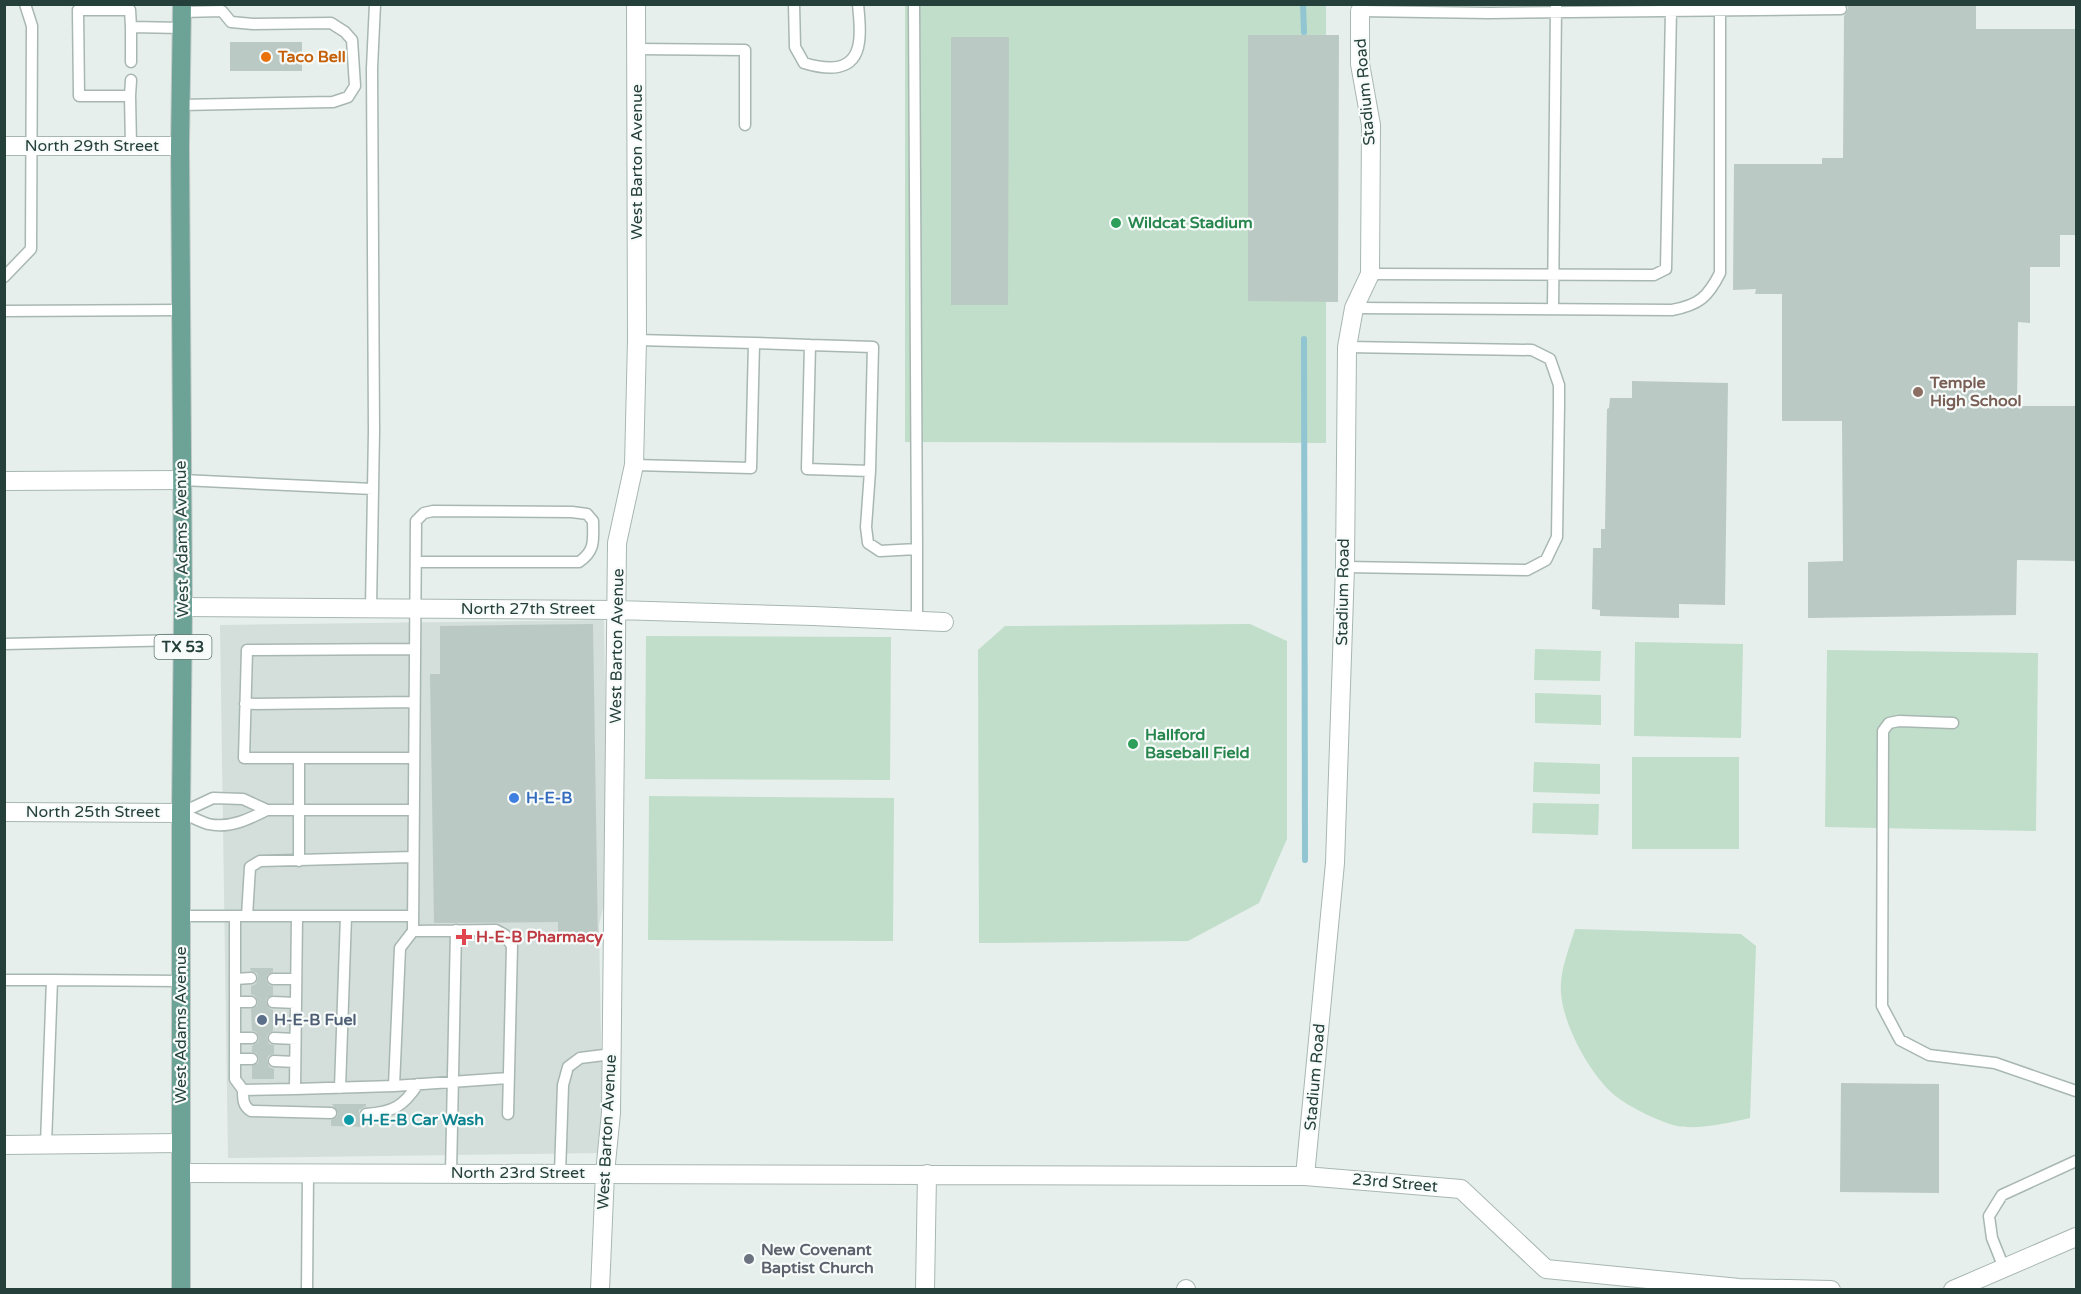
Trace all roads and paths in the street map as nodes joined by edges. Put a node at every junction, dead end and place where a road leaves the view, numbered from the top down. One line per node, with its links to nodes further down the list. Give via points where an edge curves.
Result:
1 (25, 4): 24 (lane, via 32,26)
2 (375, 4): 42 (lane)
3 (636, 4): 17 (street, West Barton Avenue)
4 (794, 4): 5 (lane, via 795,47 804,63 821,68 841,67 853,60 859,43)
5 (858, 4)
6 (914, 4): 43 (lane)
7 (1795, 7): 11 (lane); 13 (lane)
8 (225, 8): 15 (lane); 21 (lane, via 231,22 331,23 352,40 355,86 348,97 333,102)
9 (1556, 8): 10 (lane); 14 (lane, via 1489,13); 28 (lane)
10 (1625, 8): 12 (lane)
11 (1840, 9)
12 (1671, 10): 13 (lane); 28 (lane, via 1666,269 1654,275)
13 (1720, 10): 31 (lane, via 1719,273 1710,292 1688,307 1672,310)
14 (1360, 11): 27 (street, Stadium Road, via 1360,64 1371,125)
15 (182, 15): 16 (lane); 21 (main road, West Adams Avenue / TX 53)
16 (131, 27): 18 (lane); 20 (lane, via 130,10 78,10 79,96)
17 (636, 49): 22 (lane, via 745,50); 34 (street, West Barton Avenue)
18 (131, 62)
19 (131, 80): 20 (lane)
20 (130, 96): 25 (lane)
21 (180, 105): 26 (main road, West Adams Avenue / TX 53)
22 (745, 125)
23 (4, 146): 24 (street, North 29th Street)
24 (31, 146): 25 (street, North 29th Street); 29 (lane, via 31,249)
25 (131, 146): 26 (street, North 29th Street)
26 (180, 146): 32 (main road, West Adams Avenue / TX 53)
27 (1370, 273): 28 (lane); 30 (street, Stadium Road)
28 (1553, 275): 31 (lane)
29 (4, 278)
30 (1354, 308): 31 (lane); 37 (street, Stadium Road)
31 (1553, 309)
32 (181, 310): 33 (lane); 40 (main road, West Adams Avenue / TX 53)
33 (4, 311)
34 (637, 340): 35 (lane); 38 (street, West Barton Avenue)
35 (754, 343): 36 (lane); 38 (lane, via 751,468)
36 (810, 345): 39 (lane, via 807,469); 39 (lane, via 873,347)
37 (1347, 347): 45 (street, Stadium Road); 45 (lane, via 1532,350 1550,359 1559,385 1559,404 1557,537 1546,560 1527,570)
38 (634, 465): 49 (street, West Barton Avenue, via 617,543)
39 (870, 471): 43 (lane, via 868,543 880,551)
40 (182, 480): 41 (street); 42 (lane); 46 (main road, West Adams Avenue / TX 53)
41 (4, 481)
42 (373, 489): 47 (lane)
43 (917, 549): 50 (lane)
44 (416, 562): 44 (lane, via 579,562 593,546 593,521 587,514 572,512 424,513 416,521); 48 (lane)
45 (1345, 567): 116 (street, Stadium Road, via 1335,863)
46 (183, 607): 47 (street, North 27th Street); 52 (main road, West Adams Avenue / TX 53)
47 (371, 608): 48 (street, North 27th Street)
48 (415, 609): 49 (street, North 27th Street); 54 (lane)
49 (617, 610): 50 (street, North 27th Street); 90 (street, West Barton Avenue)
50 (917, 621): 51 (street, North 27th Street)
51 (944, 622)
52 (183, 640): 53 (lane); 64 (main road, West Adams Avenue / TX 53)
53 (4, 644)
54 (414, 649): 55 (lane); 56 (lane, via 247,650)
55 (414, 702): 56 (lane); 59 (lane)
56 (245, 704): 58 (lane, via 244,758)
57 (1953, 723): 102 (lane, via 1899,721 1889,723 1883,731 1882,1006 1900,1040 1929,1055 1995,1063)
58 (299, 758): 59 (lane); 61 (lane)
59 (414, 758): 62 (lane)
60 (267, 810): 61 (lane); 64 (lane, via 244,823 209,824); 64 (lane, via 243,799 213,798)
61 (299, 810): 62 (lane); 66 (lane)
62 (413, 810): 65 (lane)
63 (4, 812): 64 (street, North 25th Street)
64 (181, 813): 67 (main road, West Adams Avenue / TX 53)
65 (413, 857): 66 (lane); 72 (lane)
66 (299, 861): 69 (lane, via 260,861 250,867)
67 (181, 916): 68 (lane); 81 (main road, West Adams Avenue / TX 53)
68 (236, 916): 69 (lane); 76 (lane)
69 (247, 916): 70 (lane)
70 (297, 916): 71 (lane); 78 (lane)
71 (346, 916): 72 (lane); 99 (lane)
72 (413, 916): 74 (lane)
73 (456, 930): 74 (lane); 95 (lane, via 496,930 512,946); 96 (lane)
74 (413, 931): 98 (lane, via 400,948)
75 (251, 978): 76 (lane)
76 (235, 979): 82 (lane)
77 (273, 979): 78 (lane)
78 (296, 979): 85 (lane)
79 (4, 980): 80 (lane)
80 (52, 980): 81 (lane); 107 (lane)
81 (181, 981): 106 (main road, West Adams Avenue / TX 53)
82 (235, 1002): 83 (lane); 86 (lane)
83 (251, 1002)
84 (273, 1002): 85 (lane)
85 (296, 1003): 89 (lane)
86 (235, 1038): 87 (lane); 91 (lane)
87 (252, 1038)
88 (274, 1038): 89 (lane)
89 (295, 1039): 94 (lane)
90 (612, 1053): 113 (lane, via 580,1058 568,1067 563,1085); 114 (street, West Barton Avenue)
91 (235, 1059): 92 (lane); 101 (lane, via 235,1079)
92 (252, 1059)
93 (274, 1061): 94 (lane)
94 (295, 1062): 100 (lane)
95 (508, 1078): 96 (lane); 105 (lane)
96 (454, 1080): 97 (lane); 112 (lane)
97 (418, 1084): 98 (lane); 104 (lane, via 402,1105)
98 (394, 1086): 99 (lane)
99 (340, 1088): 100 (lane)
100 (296, 1089): 101 (lane)
101 (243, 1090): 103 (lane, via 243,1101 251,1111)
102 (2076, 1091)
103 (331, 1113)
104 (366, 1114)
105 (508, 1114)
106 (180, 1143): 107 (street); 110 (main road, West Adams Avenue / TX 53)
107 (46, 1144): 108 (street)
108 (4, 1145)
109 (2076, 1161): 118 (lane, via 2002,1195 1989,1216 1992,1238)
110 (181, 1173): 111 (street, North 23rd Street); 119 (main road, West Adams Avenue / TX 53)
111 (308, 1173): 112 (street, North 23rd Street); 120 (lane)
112 (452, 1173): 113 (street, North 23rd Street)
113 (560, 1173): 114 (street, North 23rd Street)
114 (605, 1173): 115 (street, North 23rd Street); 121 (street, West Barton Avenue)
115 (927, 1174): 116 (street, 23rd Street); 122 (street)
116 (1305, 1176): 123 (street, 23rd Street, via 1461,1189 1546,1269 1739,1288)
117 (2076, 1237): 118 (street)
118 (2004, 1268): 124 (street)
119 (181, 1290)
120 (308, 1290)
121 (600, 1290)
122 (924, 1290)
123 (1831, 1290)
124 (1953, 1290)

